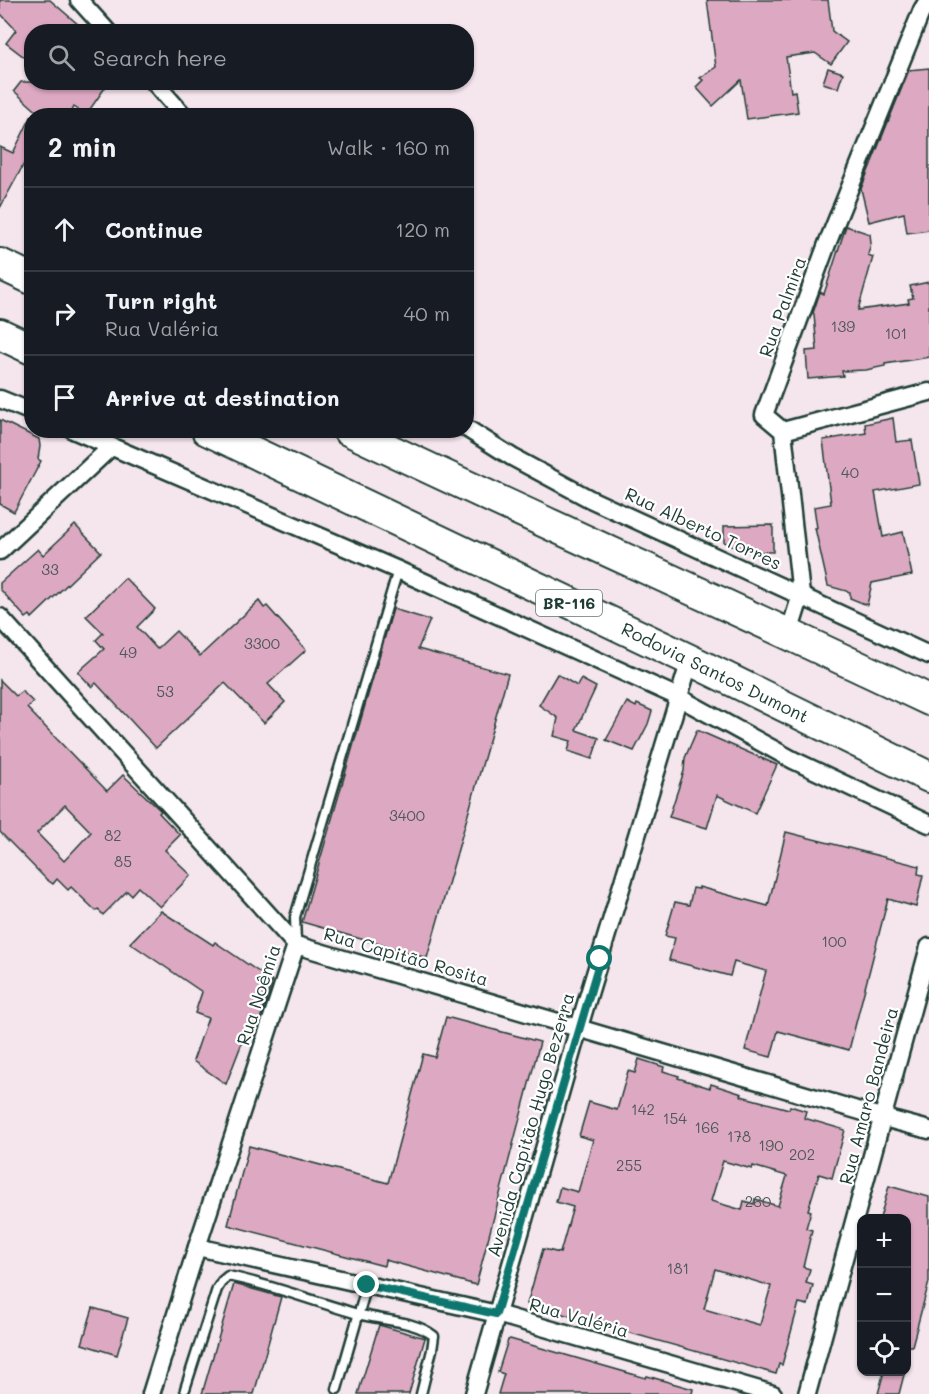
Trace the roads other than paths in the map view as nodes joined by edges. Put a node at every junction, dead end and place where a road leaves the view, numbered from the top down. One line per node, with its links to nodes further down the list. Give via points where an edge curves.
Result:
1 (79, 0): 3 (street)
2 (928, 0): 13 (street, Rua Palmira, via 876,119 764,415)
3 (101, 24)
4 (161, 90): 5 (street)
5 (177, 108)
6 (0, 264): 7 (highway)
7 (24, 275)
8 (0, 334): 9 (highway)
9 (24, 345)
10 (929, 392): 13 (street)
11 (0, 399): 12 (street)
12 (24, 409)
13 (783, 431): 21 (street)
14 (474, 433): 21 (street, Rua Alberto Torres, via 590,499)
15 (91, 438): 18 (street)
16 (224, 438): 25 (highway, Rodovia Santos Dumont / BR-116)
17 (364, 438): 23 (highway)
18 (111, 447): 19 (street); 20 (street)
19 (0, 551)
20 (398, 570): 26 (street); 30 (lane, Rua Noêmia, via 295,917)
21 (801, 595): 23 (street); 24 (street, Rua Alberto Torres)
22 (0, 616): 30 (street, Rua Capitão Rosita)
23 (789, 633): 27 (highway)
24 (929, 655)
25 (690, 660): 26 (street, Avenida Capitão Hugo Bezerra); 28 (highway, Rodovia Santos Dumont / BR-116)
26 (678, 697): 29 (street, via 793,760); 32 (street, Avenida Capitão Hugo Bezerra)
27 (929, 700)
28 (929, 777)
29 (929, 824)
30 (296, 945): 32 (street, Rua Capitão Rosita); 35 (street, Rua Noêmia)
31 (929, 947): 33 (street, Rua Amaro Bandeira)
32 (579, 1027): 33 (street, Rua Capitão Rosita); 38 (street, Avenida Capitão Hugo Bezerra)
33 (884, 1118): 34 (street, Rua Capitão Rosita); 45 (street, Rua Amaro Bandeira)
34 (929, 1130)
35 (197, 1246): 36 (street, Rua Valéria); 41 (street, Rua Noêmia)
36 (367, 1285): 37 (lane); 38 (street, Rua Valéria)
37 (360, 1314): 39 (lane, via 228,1276 217,1289); 40 (lane); 42 (lane, via 424,1329 434,1336)
38 (496, 1314): 43 (street, Avenida Capitão Hugo Bezerra); 44 (street, Rua Valéria)
39 (185, 1389)
40 (337, 1389)
41 (152, 1394)
42 (421, 1394)
43 (474, 1394)
44 (773, 1394)
45 (807, 1394)

